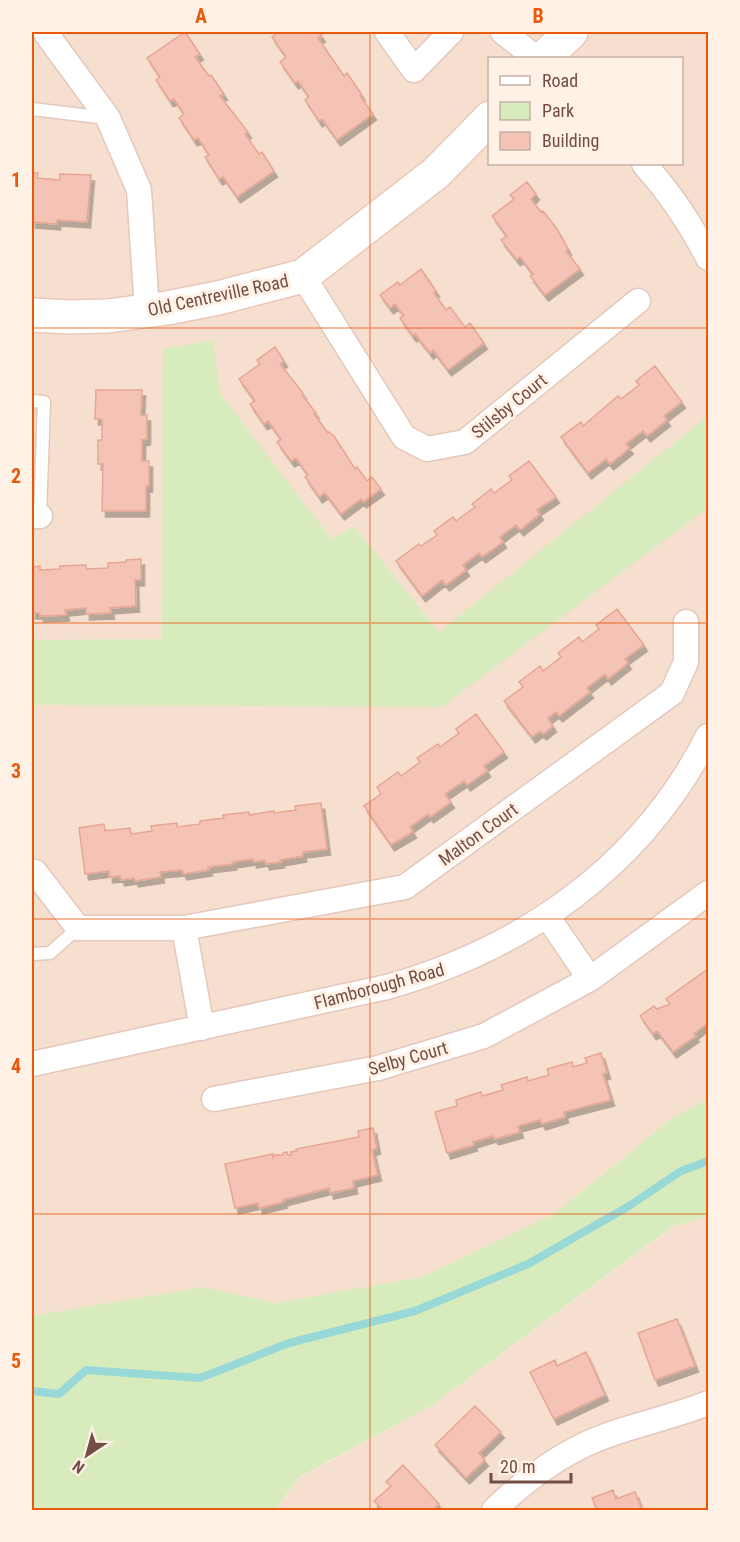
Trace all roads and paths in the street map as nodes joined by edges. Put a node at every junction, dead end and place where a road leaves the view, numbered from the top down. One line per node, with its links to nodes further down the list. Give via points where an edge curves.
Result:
1 (45, 32): 9 (street)
2 (387, 32): 3 (street, via 414,70)
3 (451, 32)
4 (503, 32): 6 (street)
5 (571, 32): 7 (street)
6 (535, 57)
7 (545, 57)
8 (32, 109): 9 (lane)
9 (108, 118): 15 (street, via 139,190)
10 (488, 119): 13 (street, Old Centreville Road, via 436,173)
11 (645, 165): 12 (street, via 694,230)
12 (708, 258)
13 (303, 276): 14 (street, Stilsby Court, via 404,436 427,449 465,442); 15 (street, Old Centreville Road)
14 (639, 301)
15 (147, 311): 16 (street, Old Centreville Road, via 70,317)
16 (32, 315)
17 (32, 401): 18 (lane, via 44,402)
18 (35, 516)
19 (686, 622): 25 (street, Malton Court, via 686,662 672,693 405,887)
20 (708, 736): 23 (street, Flamborough Road, via 695,762 653,820 607,868)
21 (32, 872): 24 (street)
22 (708, 893): 27 (street, Selby Court)
23 (547, 916): 27 (street); 28 (street, Flamborough Road, via 489,950 423,977)
24 (78, 928): 25 (street, Malton Court); 26 (lane, via 50,953)
25 (184, 928): 28 (street)
26 (32, 954)
27 (590, 979): 30 (street, Selby Court, via 484,1036 378,1068)
28 (202, 1028): 29 (street, Flamborough Road)
29 (32, 1064)
30 (214, 1099)
31 (708, 1403): 32 (street, via 580,1447 522,1483)
32 (494, 1510)

